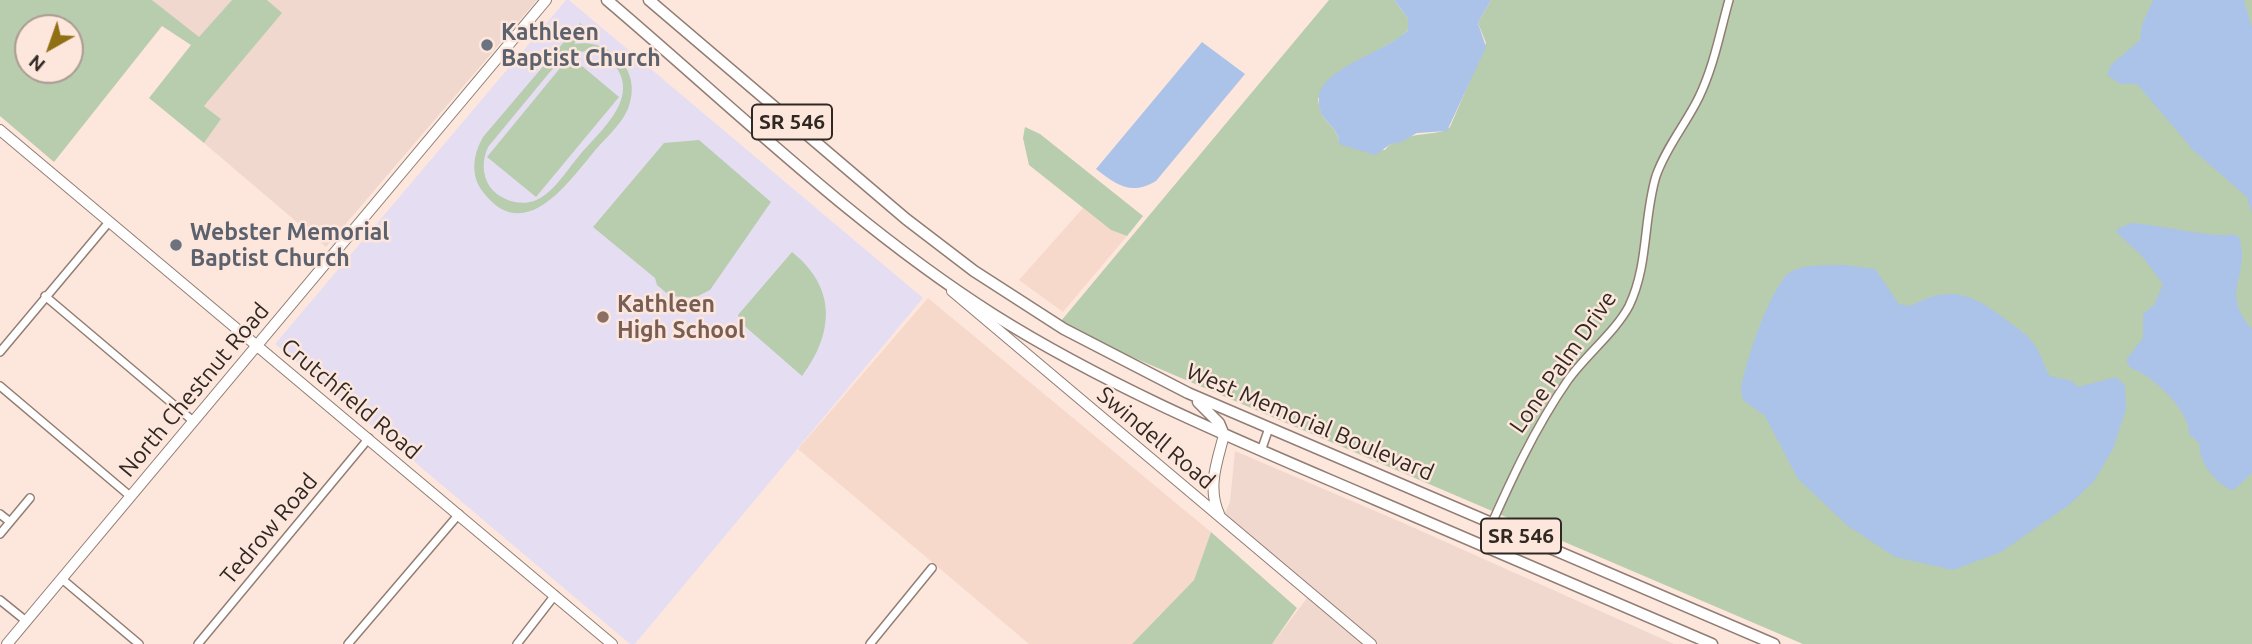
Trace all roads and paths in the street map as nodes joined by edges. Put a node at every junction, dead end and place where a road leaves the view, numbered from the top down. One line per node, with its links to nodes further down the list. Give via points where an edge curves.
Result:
1 (546, 0): 9 (street, North Chestnut Road)
2 (607, 0): 7 (main road, West Memorial Boulevard / SR 546)
3 (649, 0): 12 (main road, West Memorial Boulevard / SR 546, via 953,255 1046,318)
4 (1729, 0): 26 (street, Lone Palm Drive, via 1700,94 1657,176 1645,257 1628,308 1546,412 1507,484)
5 (0, 131): 6 (street, Crutchfield Road)
6 (109, 222): 8 (street); 9 (street, Crutchfield Road)
7 (917, 261): 15 (main road, West Memorial Boulevard / SR 546, via 1064,357); 19 (street, Swindell Road)
8 (45, 296): 10 (street); 13 (street)
9 (257, 345): 13 (street, North Chestnut Road); 16 (street, Crutchfield Road)
10 (0, 352)
11 (0, 386): 20 (street)
12 (1188, 394): 14 (main road, West Memorial Boulevard / SR 546); 15 (main road, via 1212,413)
13 (193, 421): 20 (street, North Chestnut Road)
14 (1269, 428): 17 (street); 26 (main road, West Memorial Boulevard / SR 546)
15 (1224, 435): 17 (main road, West Memorial Boulevard / SR 546); 18 (street)
16 (369, 438): 23 (street, Crutchfield Road); 36 (street, Tedrow Road)
17 (1261, 450): 28 (main road, West Memorial Boulevard / SR 546)
18 (1213, 479): 19 (street, via 1204,492); 24 (street, via 1214,502)
19 (1190, 492): 24 (street, Swindell Road)
20 (130, 496): 30 (street, North Chestnut Road)
21 (30, 498): 25 (street)
22 (0, 514): 25 (street)
23 (459, 514): 31 (street, Crutchfield Road); 37 (street)
24 (1221, 518): 41 (street, Swindell Road)
25 (10, 522): 27 (street)
26 (1492, 523): 28 (street, Lone Palm Drive); 43 (main road, West Memorial Boulevard / SR 546)
27 (0, 534)
28 (1482, 545): 42 (main road, West Memorial Boulevard / SR 546)
29 (932, 568): 40 (street)
30 (62, 579): 33 (street, North Chestnut Road); 35 (street)
31 (555, 595): 38 (street); 39 (street, Crutchfield Road)
32 (0, 600): 33 (street)
33 (26, 621): 34 (street, North Chestnut Road)
34 (8, 644)
35 (139, 644)
36 (198, 644)
37 (348, 644)
38 (517, 644)
39 (612, 644)
40 (870, 644)
41 (1371, 644)
42 (1712, 644)
43 (1773, 644)

